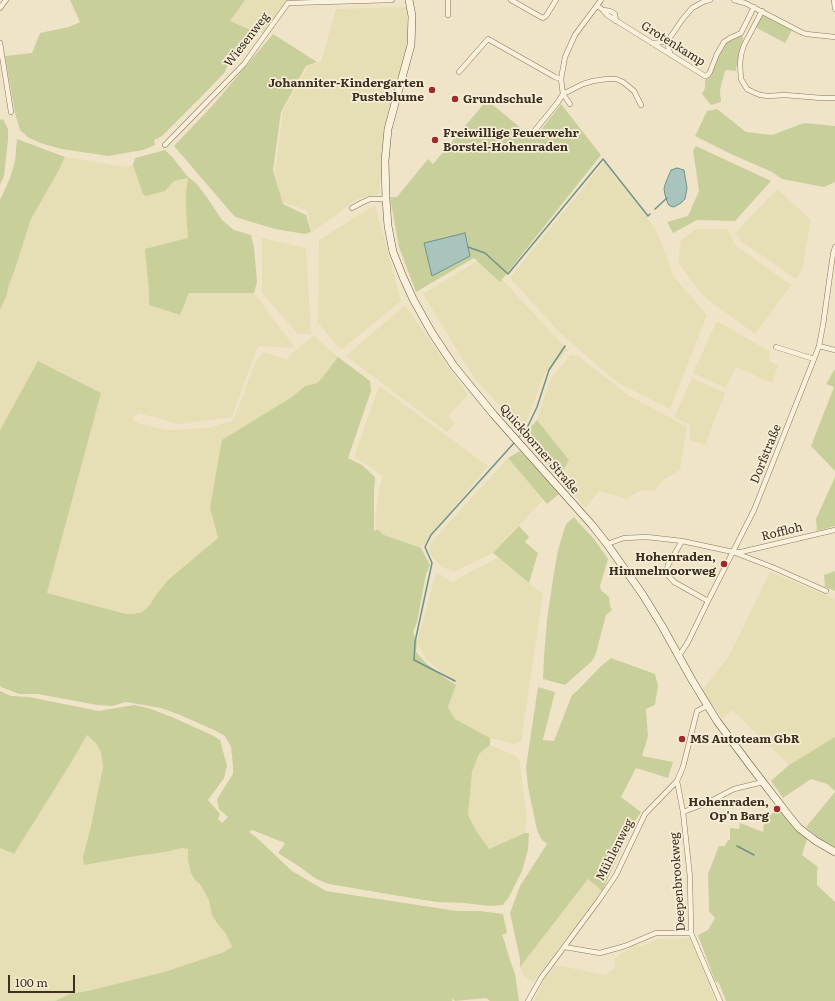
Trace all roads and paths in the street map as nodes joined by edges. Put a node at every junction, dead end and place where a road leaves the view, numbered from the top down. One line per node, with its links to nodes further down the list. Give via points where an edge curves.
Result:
1 (6, 0): 14 (street)
2 (392, 0): 33 (street, Wiesenweg, via 288,3 244,64)
3 (409, 0): 34 (main road, Quickborner Straße, via 412,16 411,45 388,129 385,161)
4 (448, 0): 17 (street)
5 (511, 0): 6 (street, via 543,18)
6 (556, 0)
7 (601, 0): 12 (street)
8 (710, 0): 21 (street, via 692,8)
9 (734, 0): 11 (street)
10 (834, 0): 15 (street)
11 (745, 2): 13 (street)
12 (597, 6): 23 (street, Grotenkamp); 26 (street, via 569,46)
13 (754, 7): 16 (street); 18 (street)
14 (0, 8)
15 (835, 9)
16 (762, 11): 19 (street); 20 (street, via 806,34)
17 (448, 15)
18 (741, 33): 19 (street); 24 (street, Grotenkamp, via 724,42 710,72 705,76)
19 (749, 37): 28 (street, via 740,64 741,79 747,89 768,96)
20 (835, 37)
21 (669, 39): 23 (street); 24 (street)
22 (0, 43): 31 (street)
23 (652, 43): 24 (street, Grotenkamp)
24 (671, 55)
25 (459, 72): 26 (street, via 488,39)
26 (561, 79): 27 (street)
27 (564, 94): 29 (street); 30 (street, via 592,81 616,79 634,91); 32 (street)
28 (835, 98)
29 (570, 104)
30 (641, 105)
31 (11, 112)
32 (532, 134)
33 (165, 145)
34 (386, 199): 35 (street, via 370,199); 43 (main road, Quickborner Straße, via 393,252 413,299 432,333 473,390)
35 (352, 208)
36 (835, 246): 37 (street, Dorfstraße)
37 (819, 346): 39 (street); 40 (street, Dorfstraße)
38 (776, 347): 40 (street)
39 (835, 350)
40 (814, 359): 44 (street, Dorfstraße, via 754,510)
41 (835, 530): 44 (street, Roffloh)
42 (682, 541): 43 (street, via 624,538); 44 (street); 46 (street, via 666,573 674,582)
43 (607, 544): 47 (main road, Quickborner Straße, via 643,596)
44 (733, 552): 45 (street); 46 (street, Dorfstraße)
45 (826, 591)
46 (708, 601): 47 (street, Dorfstraße, via 688,642)
47 (678, 656): 48 (main road, Quickborner Straße)
48 (707, 706): 49 (street, Mühlenweg, via 697,712); 50 (main road, Quickborner Straße)
49 (677, 781): 51 (street, Deepenbrookweg); 54 (street, Mühlenweg, via 645,814 616,874)
50 (763, 782): 51 (street, via 734,789); 52 (main road, Quickborner Straße, via 799,828 816,842)
51 (683, 812): 53 (street, Deepenbrookweg, via 690,877)
52 (835, 852)
53 (691, 933): 54 (street, via 656,933 600,953); 56 (street, Deepenbrookweg)
54 (564, 947): 55 (street, Mühlenweg)
55 (528, 1001)
56 (720, 1001)

